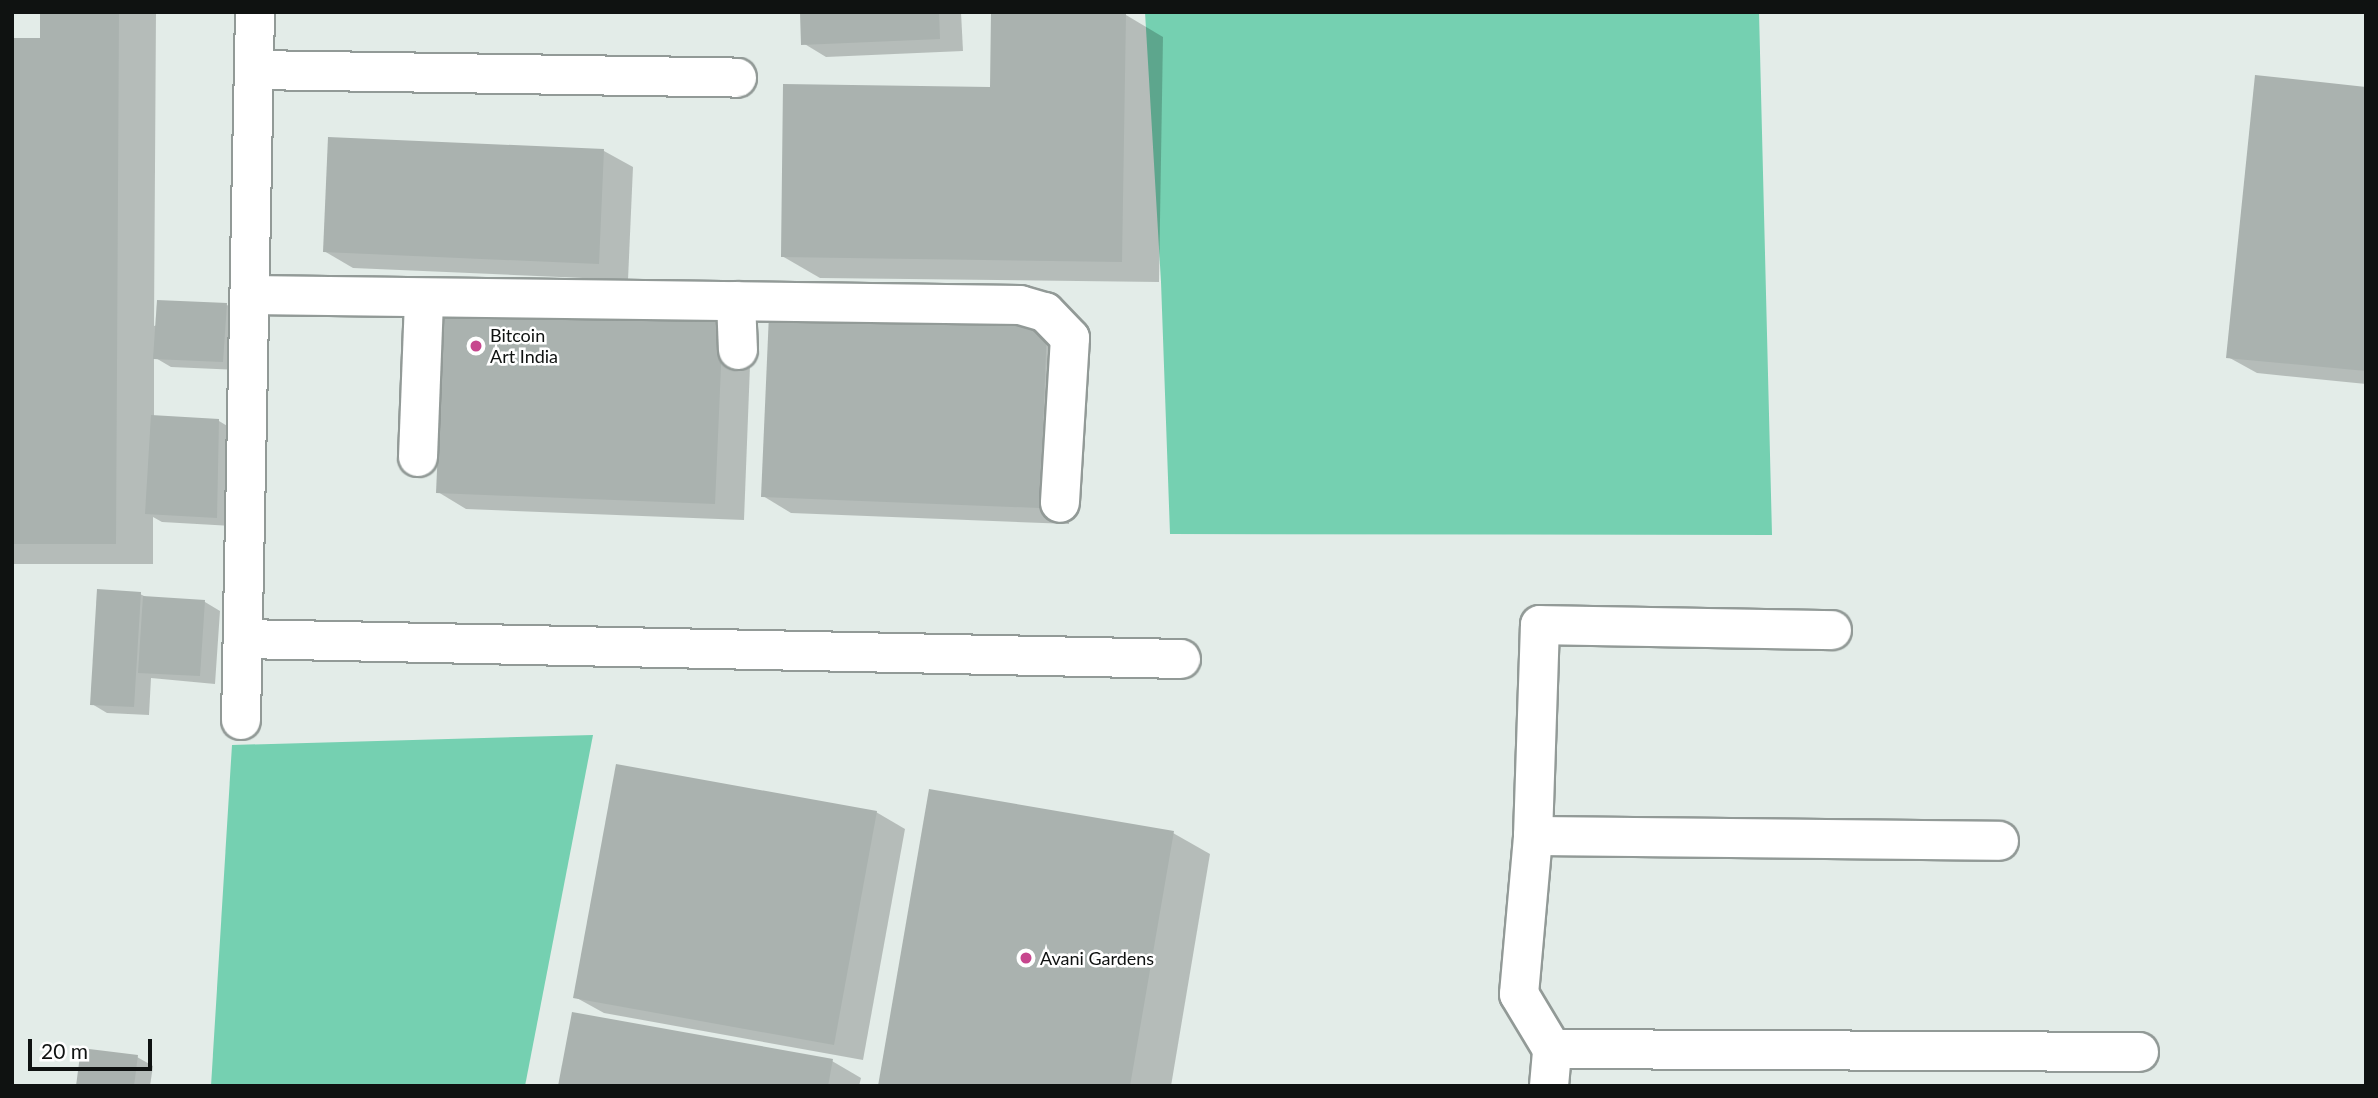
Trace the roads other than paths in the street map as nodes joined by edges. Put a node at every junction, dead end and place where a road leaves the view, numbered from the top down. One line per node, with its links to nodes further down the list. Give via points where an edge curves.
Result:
1 (255, 12): 2 (street)
2 (254, 70): 3 (street); 4 (street)
3 (737, 78)
4 (250, 295): 5 (street); 11 (street)
5 (424, 298): 6 (street); 8 (street)
6 (736, 301): 7 (street); 9 (street, via 1020,305 1045,312 1070,338)
7 (738, 350)
8 (418, 457)
9 (1060, 503)
10 (1832, 630): 14 (street, via 1540,625)
11 (243, 639): 12 (street); 13 (street)
12 (1181, 659)
13 (241, 720)
14 (1533, 836): 15 (street); 17 (street, via 1519,994)
15 (1999, 841)
16 (2139, 1052): 17 (street)
17 (1550, 1068)

